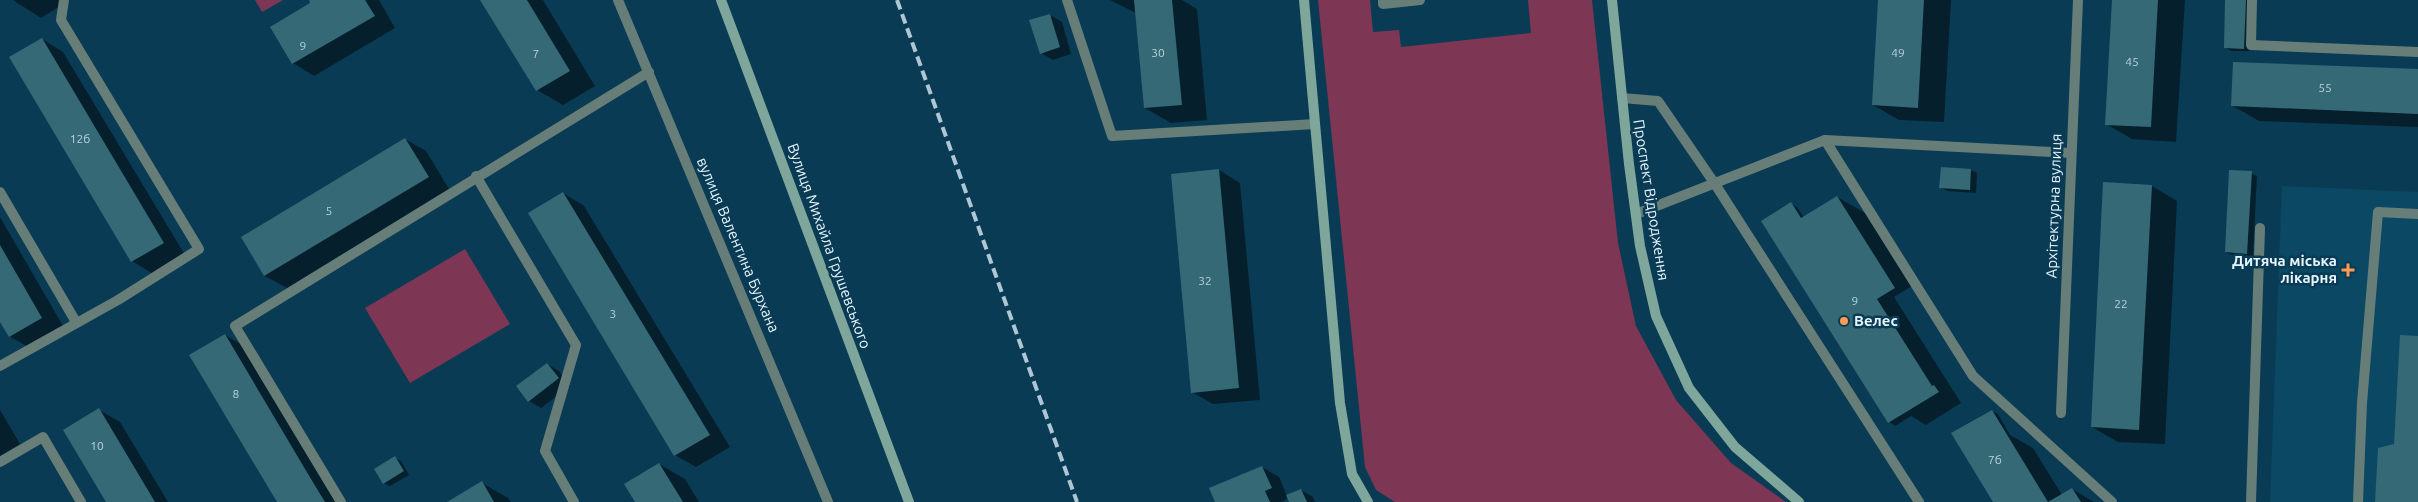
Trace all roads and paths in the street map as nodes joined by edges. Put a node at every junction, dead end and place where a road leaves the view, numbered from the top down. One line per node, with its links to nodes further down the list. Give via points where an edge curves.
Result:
1 (64, 0): 23 (street, via 61,20 199,249 118,300)
2 (618, 0): 12 (street, вулиця Валентина Бурхана)
3 (721, 0): 31 (main road, Вулиця Михайла Грушевського)
4 (1067, 0): 14 (street, via 1112,136)
5 (1304, 0): 14 (main road)
6 (1383, 0): 7 (street, via 1384,4)
7 (1420, 0)
8 (1612, 0): 13 (main road, Проспект Відродження)
9 (2078, 0): 16 (street, Архітектурна вулиця)
10 (2252, 0): 11 (street, via 2251,45)
11 (2418, 52)
12 (649, 72): 17 (street); 30 (street, вулиця Валентина Бурхана)
13 (1622, 98): 18 (street, via 1658,100); 20 (main road, Проспект Відродження)
14 (1315, 124): 32 (main road, via 1340,403 1352,474)
15 (1826, 140): 16 (street); 18 (street); 35 (street, via 1973,376)
16 (2071, 152): 25 (street, Архітектурна вулиця)
17 (476, 176): 28 (street, via 235,326); 29 (street, via 576,345 545,451)
18 (1714, 184): 20 (street); 34 (street)
19 (0, 192): 23 (street)
20 (1636, 214): 33 (main road, Проспект Відродження, via 1656,316 1689,388 1735,447)
21 (2418, 214): 37 (street, via 2378,212 2362,403)
22 (2260, 228): 36 (street)
23 (76, 322): 24 (street)
24 (0, 366)
25 (2061, 413)
26 (0, 462): 27 (street, via 42,437)
27 (81, 502)
28 (341, 502)
29 (574, 502)
30 (828, 502)
31 (909, 502)
32 (1368, 502)
33 (1799, 502)
34 (1919, 502)
35 (2112, 502)
36 (2251, 502)
37 (2358, 502)

